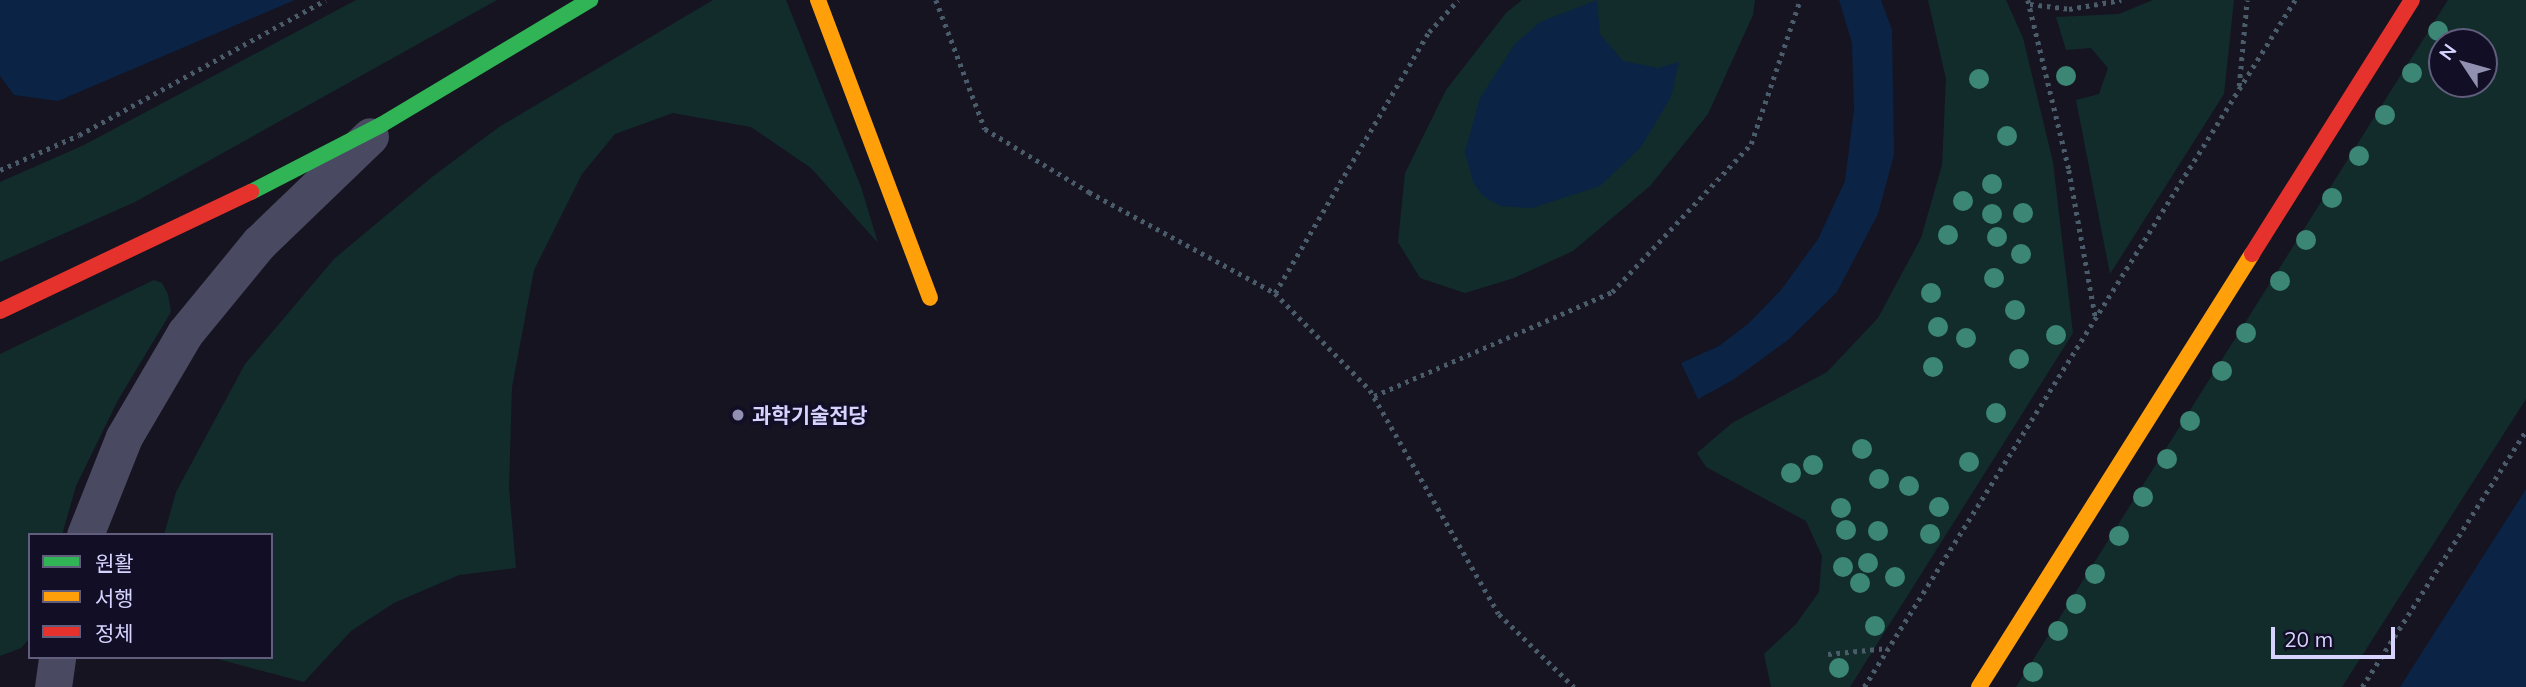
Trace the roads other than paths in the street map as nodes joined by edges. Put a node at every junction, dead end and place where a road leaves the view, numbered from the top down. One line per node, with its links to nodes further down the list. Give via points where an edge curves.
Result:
1 (590, 0): 4 (street)
2 (818, 0): 5 (street)
3 (2412, 0): 10 (street)
4 (381, 125): 6 (street, via 205,215); 7 (street, via 260,243 185,333 124,437)
5 (929, 298)
6 (0, 311)
7 (86, 533)
8 (57, 659): 9 (street)
9 (53, 687)
10 (1979, 687)

